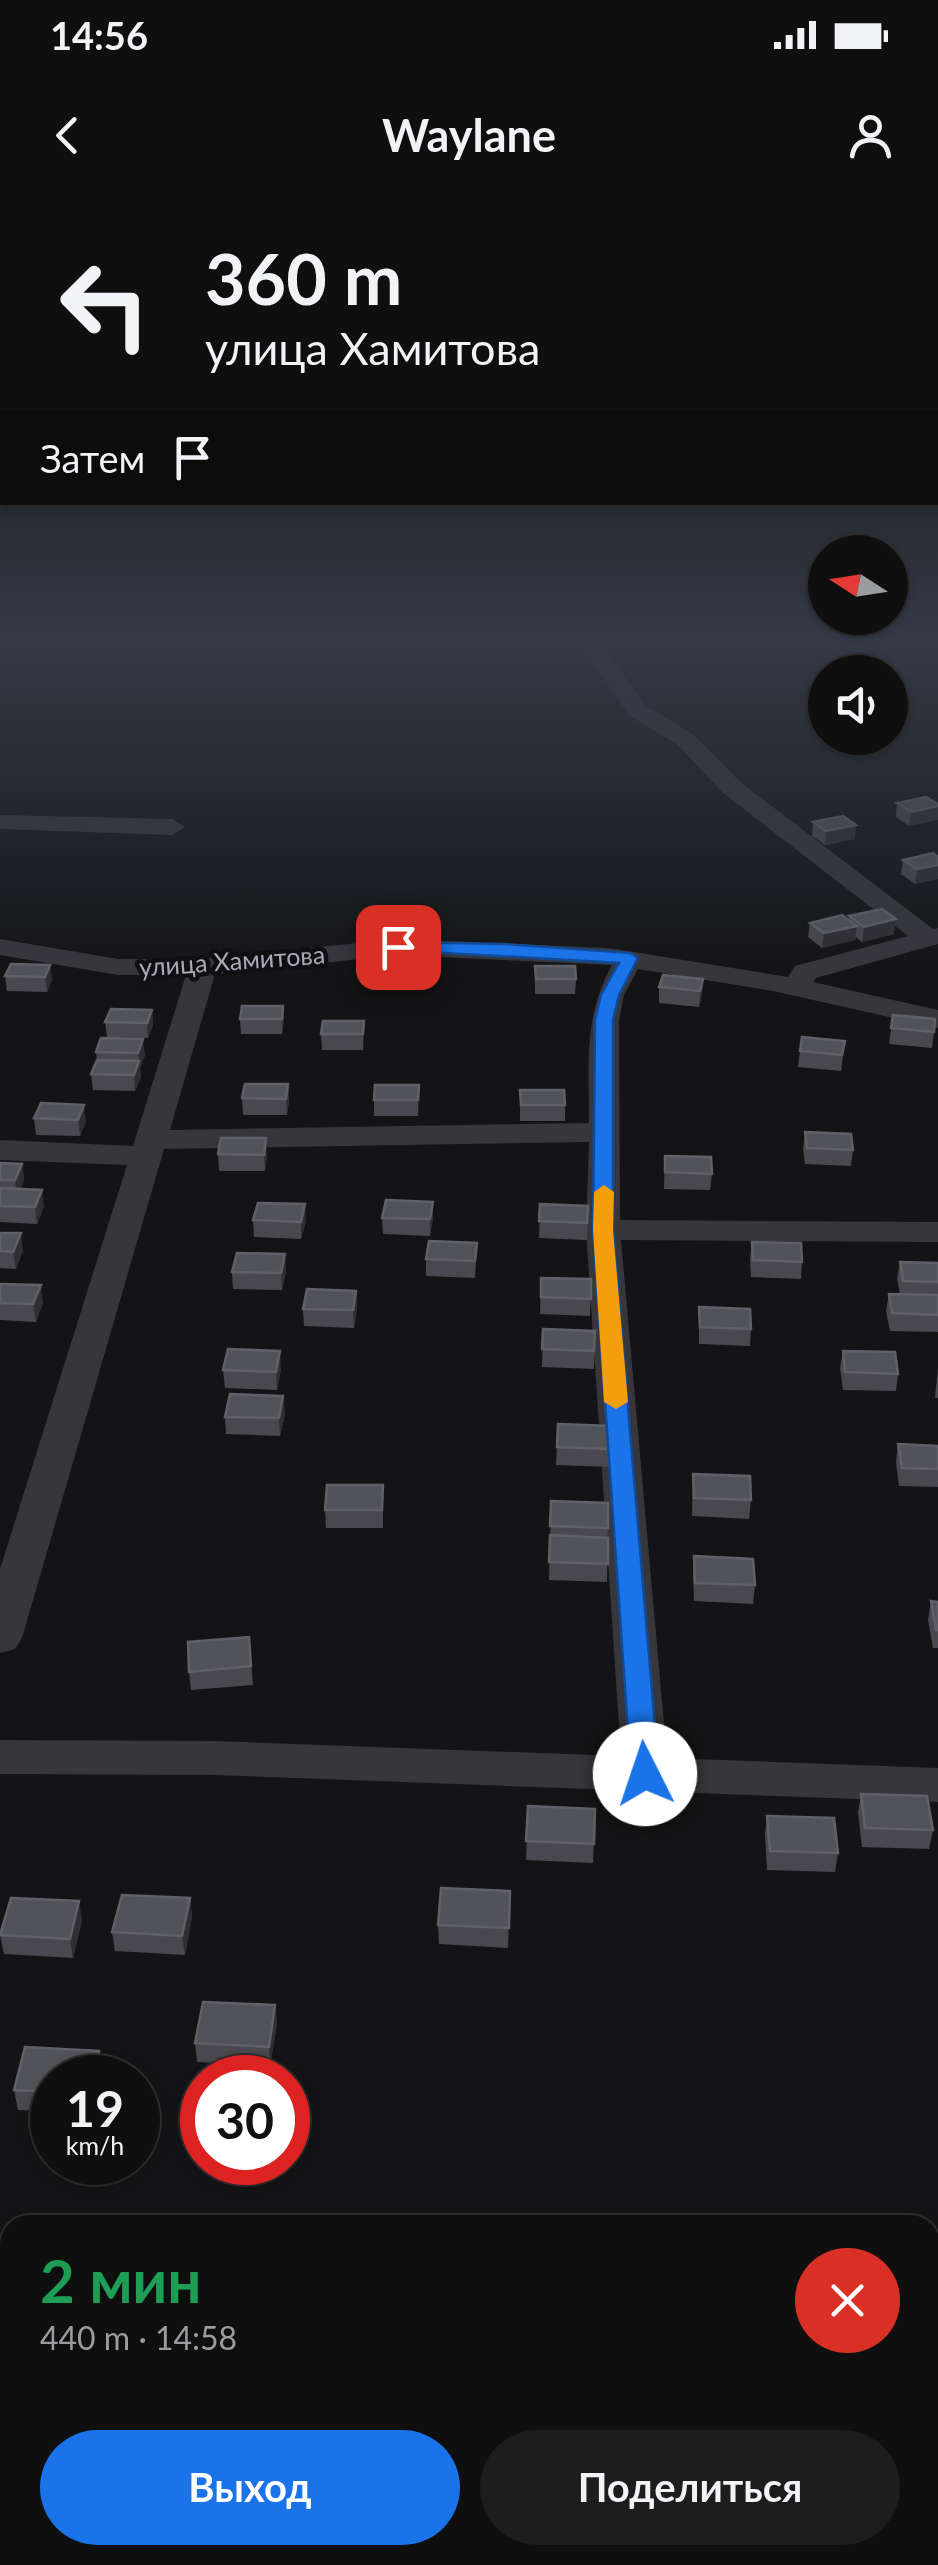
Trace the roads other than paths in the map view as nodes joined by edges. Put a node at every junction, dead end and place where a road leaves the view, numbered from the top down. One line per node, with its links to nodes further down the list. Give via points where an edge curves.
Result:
1 (698, 752): 4 (street, via 731,787)
2 (0, 822): 3 (street)
3 (172, 827)
4 (933, 937): 10 (street, via 805,972)
5 (0, 947): 6 (street, улица Хамитова)
6 (43, 957): 8 (street); 9 (street, улица Хамитова, via 118,967)
7 (630, 958): 9 (street, улица Хамитова, via 398,947); 10 (street, улица Хамитова); 12 (street, via 604,1020)
8 (0, 960)
9 (202, 967): 13 (street)
10 (796, 988): 11 (street, улица Хамитова)
11 (938, 1018)
12 (605, 1132): 13 (street); 15 (street)
13 (150, 1148): 14 (street); 17 (street)
14 (0, 1150)
15 (603, 1230): 16 (street); 19 (street)
16 (938, 1232)
17 (0, 1638)
18 (0, 1757): 19 (street)
19 (645, 1774): 20 (street)
20 (938, 1785)

